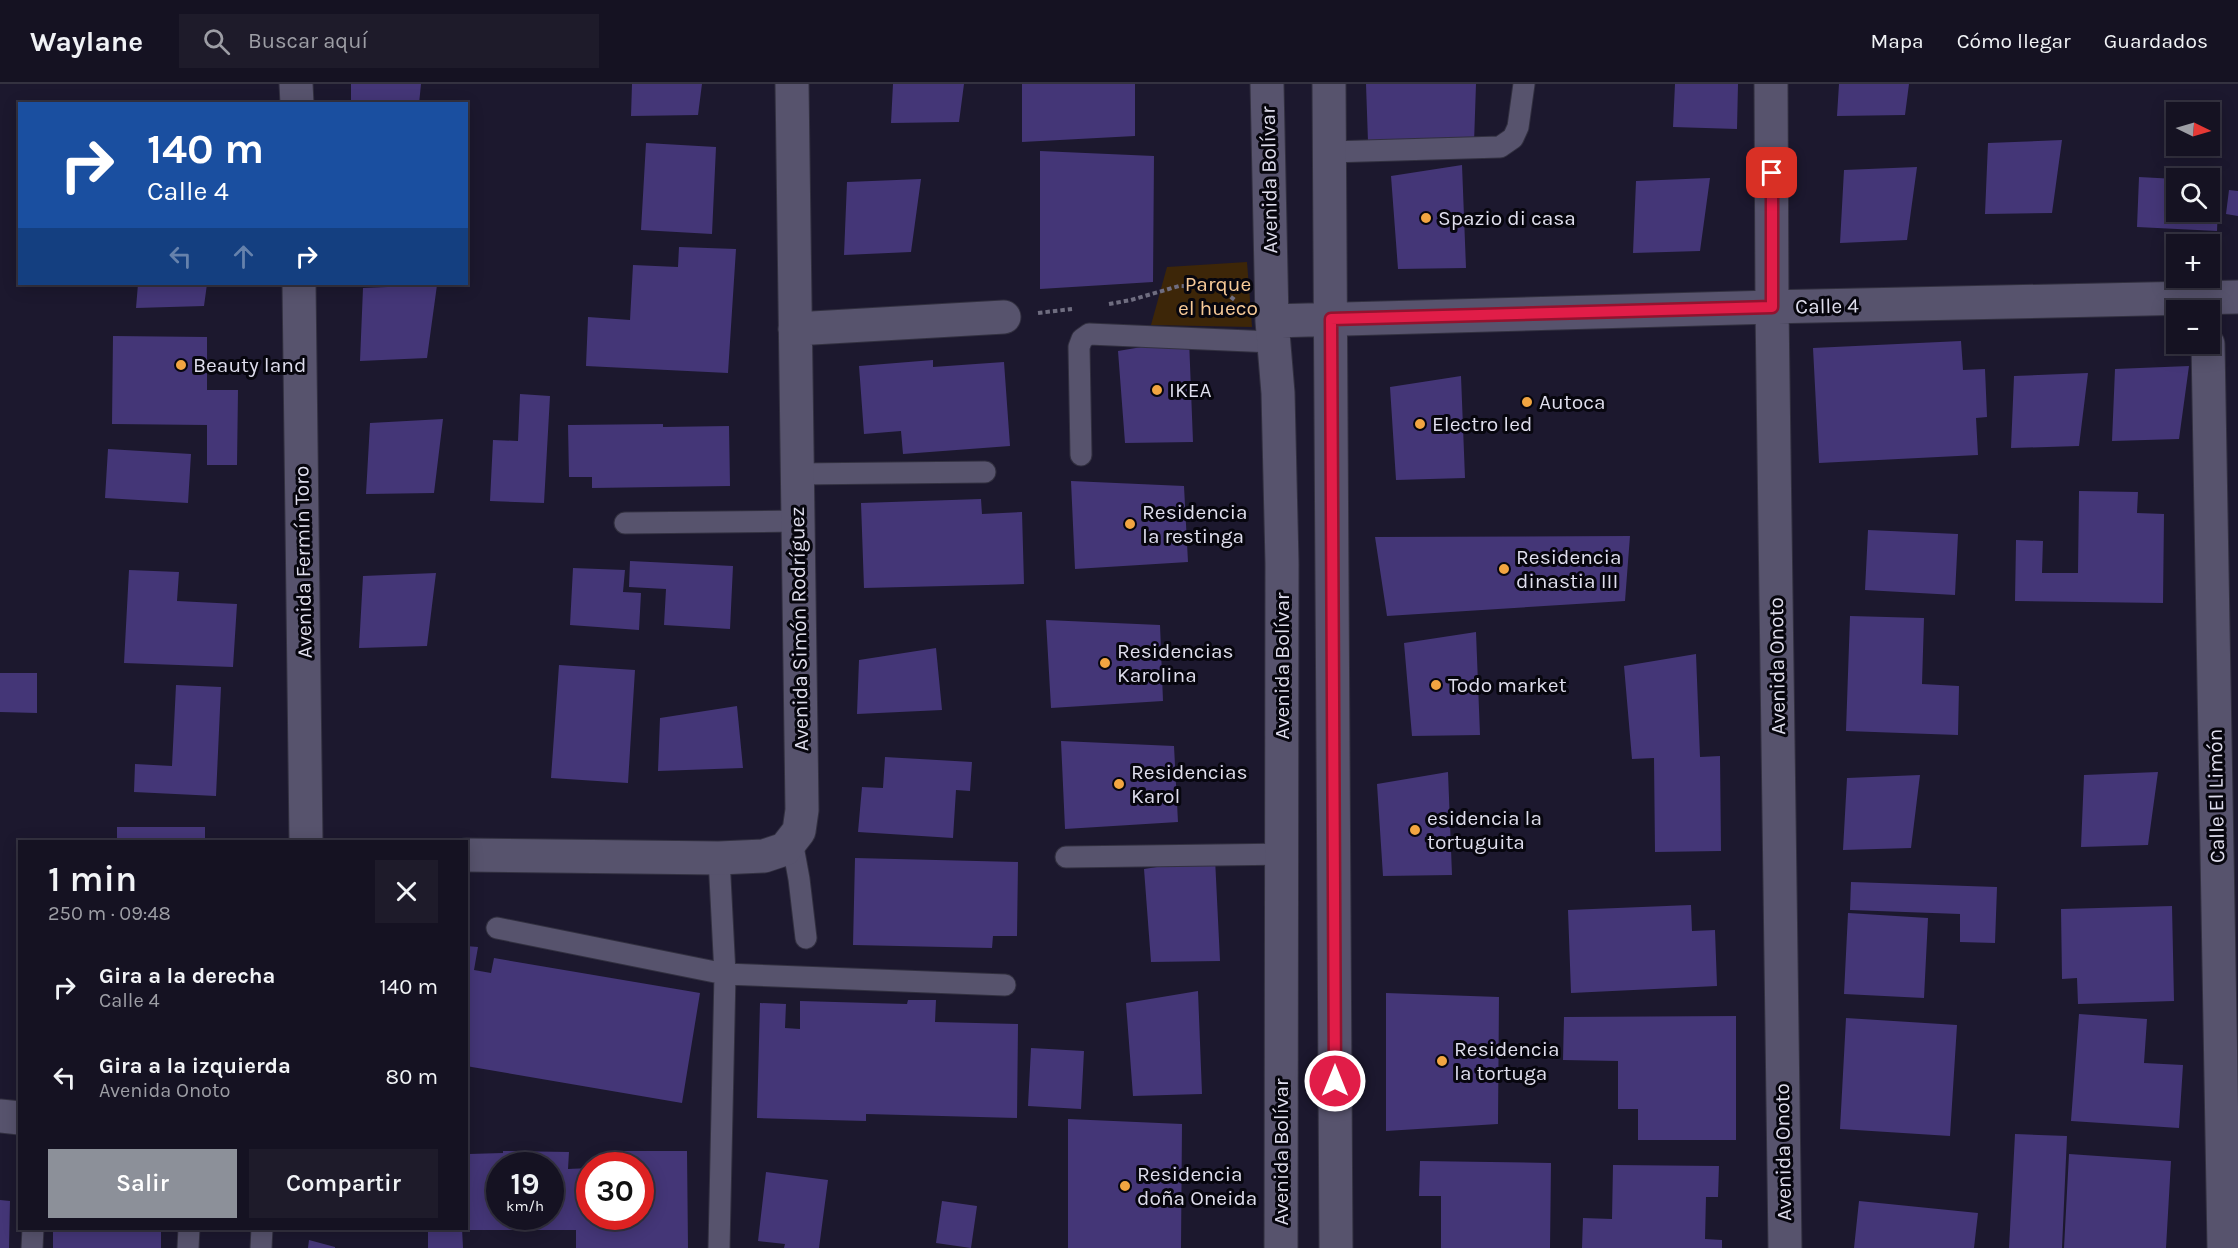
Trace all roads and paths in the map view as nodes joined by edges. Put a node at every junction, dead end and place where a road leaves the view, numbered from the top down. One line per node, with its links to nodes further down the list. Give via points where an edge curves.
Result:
1 (296, 84): 7 (street)
2 (792, 84): 16 (street, Avenida Simón Rodríguez)
3 (1267, 84): 17 (street, Avenida Bolívar)
4 (1329, 84): 8 (street)
5 (1524, 84): 8 (lane, via 1518,127 1513,138 1500,147)
6 (1771, 84): 12 (street, Avenida Onoto)
7 (297, 102)
8 (1330, 152): 15 (street)
9 (299, 285): 24 (street, Avenida Fermín Toro)
10 (2166, 303): 12 (street, Calle 4)
11 (1100, 305): 17 (path, via 1179,286 1218,287)
12 (1772, 307): 15 (street, Calle 4); 45 (street, Avenida Onoto)
13 (1079, 308): 14 (path)
14 (1005, 317): 16 (street)
15 (1331, 319): 17 (street, Calle 4); 44 (street)
16 (795, 329): 21 (street, Avenida Simón Rodríguez)
17 (1273, 332): 19 (lane, via 1089,334 1079,347); 26 (street, Avenida Bolívar, via 1282,563)
18 (2208, 354): 46 (street, Calle El Limón)
19 (1081, 455)
20 (985, 472): 21 (lane)
21 (797, 474): 22 (street, Avenida Simón Rodríguez)
22 (798, 521): 23 (lane); 25 (street, Avenida Simón Rodríguez, via 802,810 799,831)
23 (625, 523)
24 (306, 840)
25 (792, 841): 28 (street, via 785,849 764,856); 31 (lane)
26 (1282, 854): 29 (lane); 43 (street, Avenida Bolívar)
27 (468, 855): 28 (street)
28 (719, 858): 32 (lane)
29 (1066, 858)
30 (497, 928): 32 (lane)
31 (806, 939)
32 (725, 974): 33 (lane); 42 (lane)
33 (1005, 985)
34 (0, 1116): 35 (street)
35 (18, 1118)
36 (33, 1230): 39 (lane)
37 (189, 1230): 40 (lane)
38 (262, 1230): 41 (lane)
39 (33, 1248)
40 (189, 1248)
41 (261, 1248)
42 (719, 1248)
43 (1281, 1248)
44 (1336, 1248)
45 (1785, 1248)
46 (2224, 1248)

